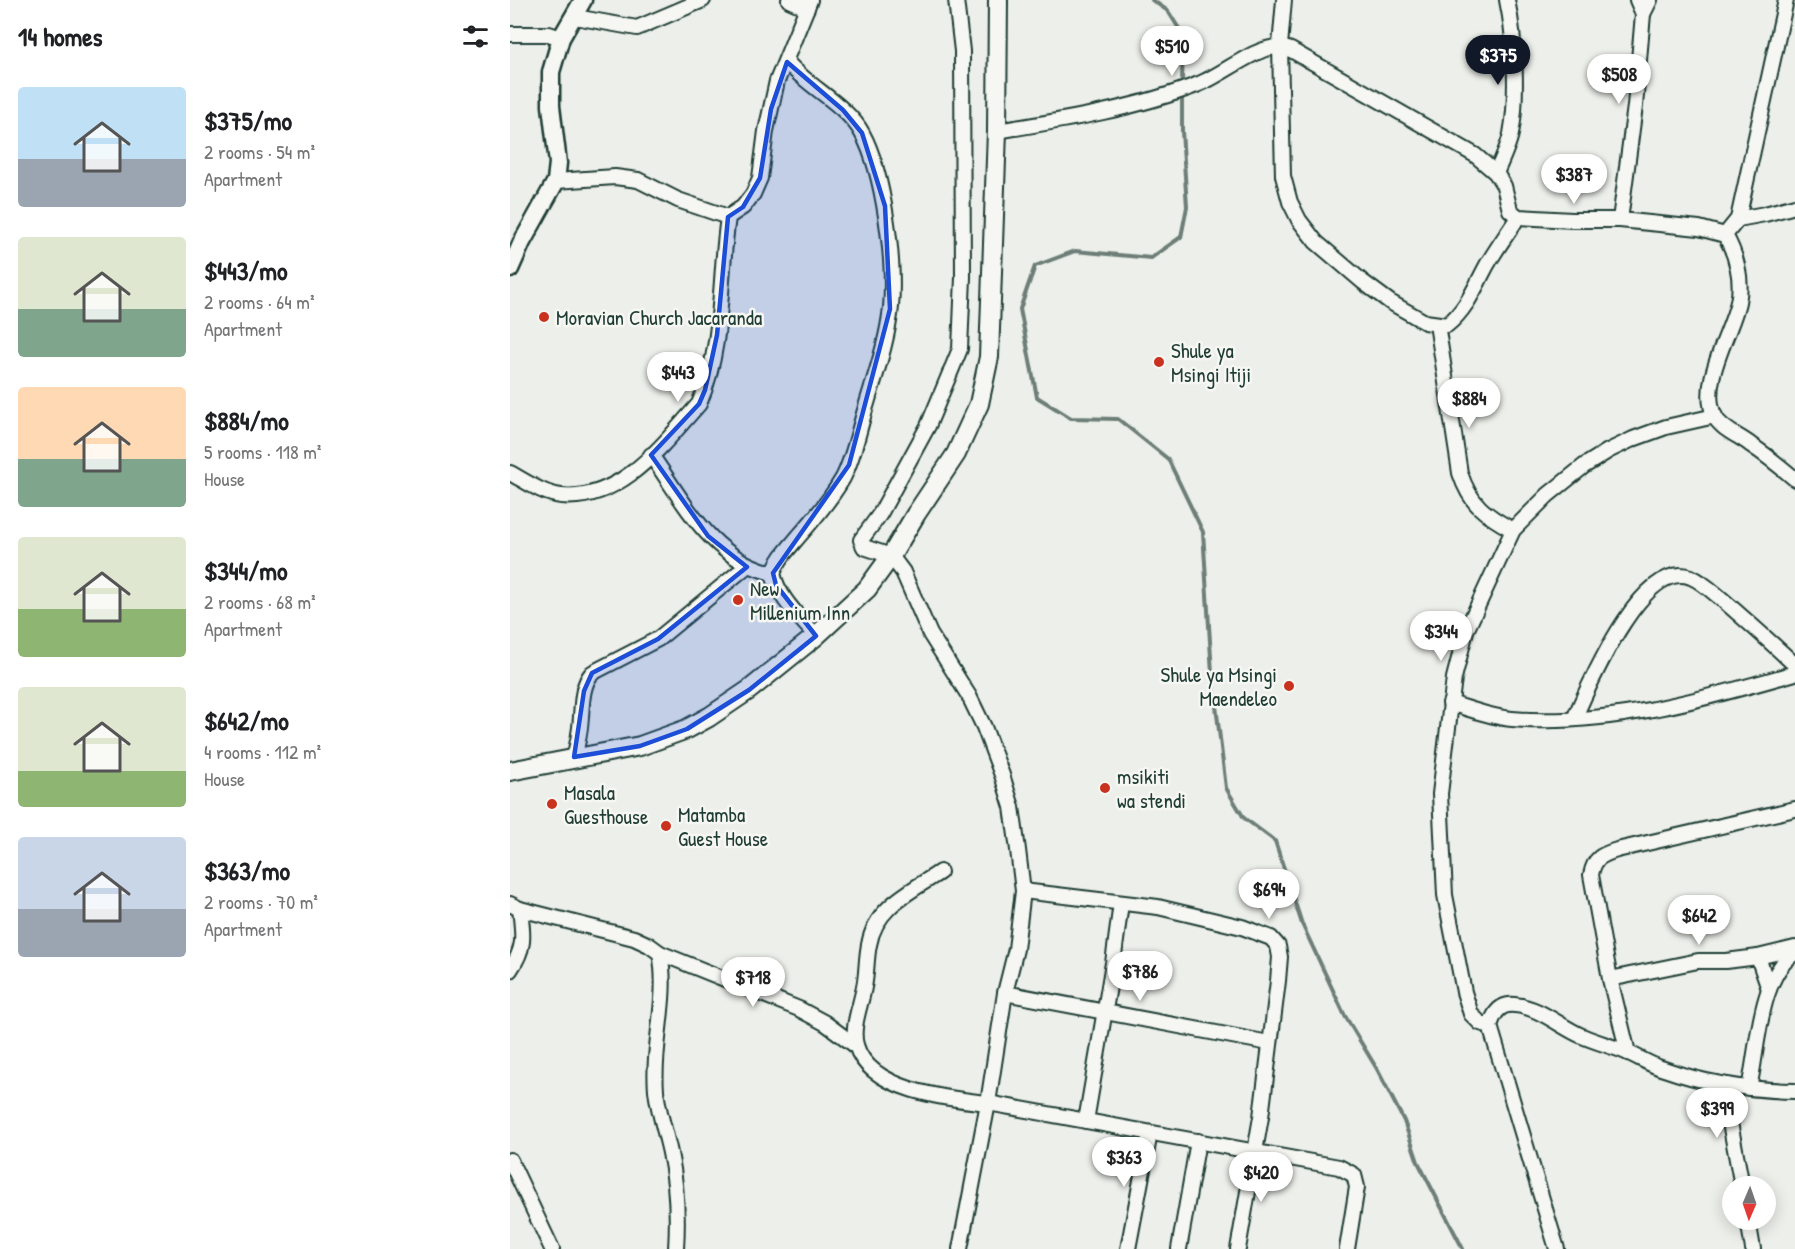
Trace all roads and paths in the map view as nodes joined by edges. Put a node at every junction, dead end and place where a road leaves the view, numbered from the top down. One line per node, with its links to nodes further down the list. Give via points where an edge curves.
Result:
1 (583, 0): 13 (street)
2 (703, 0): 13 (street, via 637,28)
3 (789, 0): 10 (street)
4 (957, 0): 34 (street, via 962,51 960,349 928,426 880,514 861,540 864,547)
5 (998, 0): 18 (main road)
6 (1284, 0): 16 (street)
7 (1507, 0): 19 (street, via 1514,100 1511,133)
8 (1637, 0): 12 (street)
9 (1650, 0): 12 (street)
10 (809, 4): 17 (street)
11 (1788, 5): 24 (street)
12 (1643, 14): 25 (street)
13 (575, 17): 15 (street)
14 (510, 34): 15 (street, via 549,34)
15 (561, 38): 20 (street, via 551,72)
16 (1280, 46): 18 (street, via 1201,83 1154,99 1088,116); 19 (street, via 1475,155); 28 (street, via 1283,176 1299,220 1316,242 1363,282 1411,315)
17 (787, 62): 22 (street, via 777,81 760,178 743,207); 36 (street, via 843,110 862,133 885,206 892,280 882,356 849,465 831,497 786,551)
18 (998, 131): 34 (main road, via 989,357 979,404 956,454)
19 (1496, 173): 23 (street, via 1510,210)
20 (556, 180): 22 (street, via 638,180 678,200); 27 (street)
21 (1795, 206): 24 (street)
22 (729, 217): 30 (street, via 717,335 705,390 699,404)
23 (1518, 217): 25 (street); 28 (street, via 1470,300 1448,325)
24 (1738, 219): 26 (street)
25 (1620, 220): 26 (street, via 1699,228)
26 (1725, 235): 29 (street, via 1736,260 1739,285 1738,302 1711,383)
27 (510, 269)
28 (1437, 324): 33 (street, via 1466,491 1492,519)
29 (1715, 416): 32 (street); 33 (street, via 1666,427 1608,451 1548,495)
30 (651, 455): 31 (street, via 617,483 581,495 560,496); 35 (street, via 708,536)
31 (510, 473)
32 (1795, 479)
33 (1513, 531): 40 (street, via 1466,631)
34 (891, 556): 37 (main road, via 867,589); 46 (street, via 910,585 930,634 969,696 994,753 1012,807)
35 (748, 565): 36 (street); 42 (street, via 658,639 592,673 584,691)
36 (773, 573): 37 (street, via 776,585 793,610)
37 (816, 636): 42 (main road, via 749,690 687,729 640,746)
38 (1795, 665): 41 (street, via 1704,584 1689,576 1674,575 1655,585 1617,631)
39 (1795, 673): 41 (street, via 1684,704)
40 (1450, 703): 41 (street, via 1510,719); 58 (street, via 1440,794 1445,895 1471,1014 1480,1023)
41 (1574, 719)
42 (574, 758): 43 (main road)
43 (510, 771)
44 (1795, 809): 54 (street, via 1603,854 1593,864 1591,875)
45 (940, 872): 60 (street, via 890,904 876,922 855,1028)
46 (1023, 891): 47 (street); 56 (street, via 1016,949)
47 (1121, 903): 57 (street); 59 (street, via 1158,907 1271,938 1280,957)
48 (515, 906): 50 (street, via 634,938); 53 (street, via 523,943)
49 (1795, 948): 52 (street)
50 (660, 953): 60 (street, via 799,1009); 74 (street, via 663,987 656,1091 677,1194)
51 (1795, 953): 55 (street, via 1785,961)
52 (1758, 957): 54 (street, via 1698,962); 55 (street)
53 (510, 970)
54 (1610, 979): 61 (street)
55 (1769, 989): 63 (street)
56 (1005, 993): 57 (street); 65 (street)
57 (1103, 1011): 59 (street); 66 (street)
58 (1491, 1026): 61 (street, via 1493,1014 1500,1008 1516,1005); 80 (street)
59 (1269, 1043): 69 (street)
60 (856, 1046): 65 (street, via 865,1061 886,1080 904,1088)
61 (1628, 1053): 62 (street, via 1661,1068)
62 (1723, 1086): 63 (street); 71 (street)
63 (1749, 1088): 64 (street)
64 (1795, 1091)
65 (988, 1103): 66 (street); 75 (street)
66 (1086, 1121): 67 (street)
67 (1150, 1133): 68 (street); 76 (street)
68 (1198, 1141): 69 (street); 77 (street)
69 (1254, 1152): 78 (street); 79 (street, via 1339,1167 1354,1175 1357,1187)
70 (510, 1160): 73 (street)
71 (1740, 1176)
72 (1750, 1230): 81 (street)
73 (552, 1249)
74 (676, 1249)
75 (960, 1249)
76 (1128, 1249)
77 (1179, 1249)
78 (1238, 1249)
79 (1347, 1249)
80 (1557, 1249)
81 (1753, 1249)

